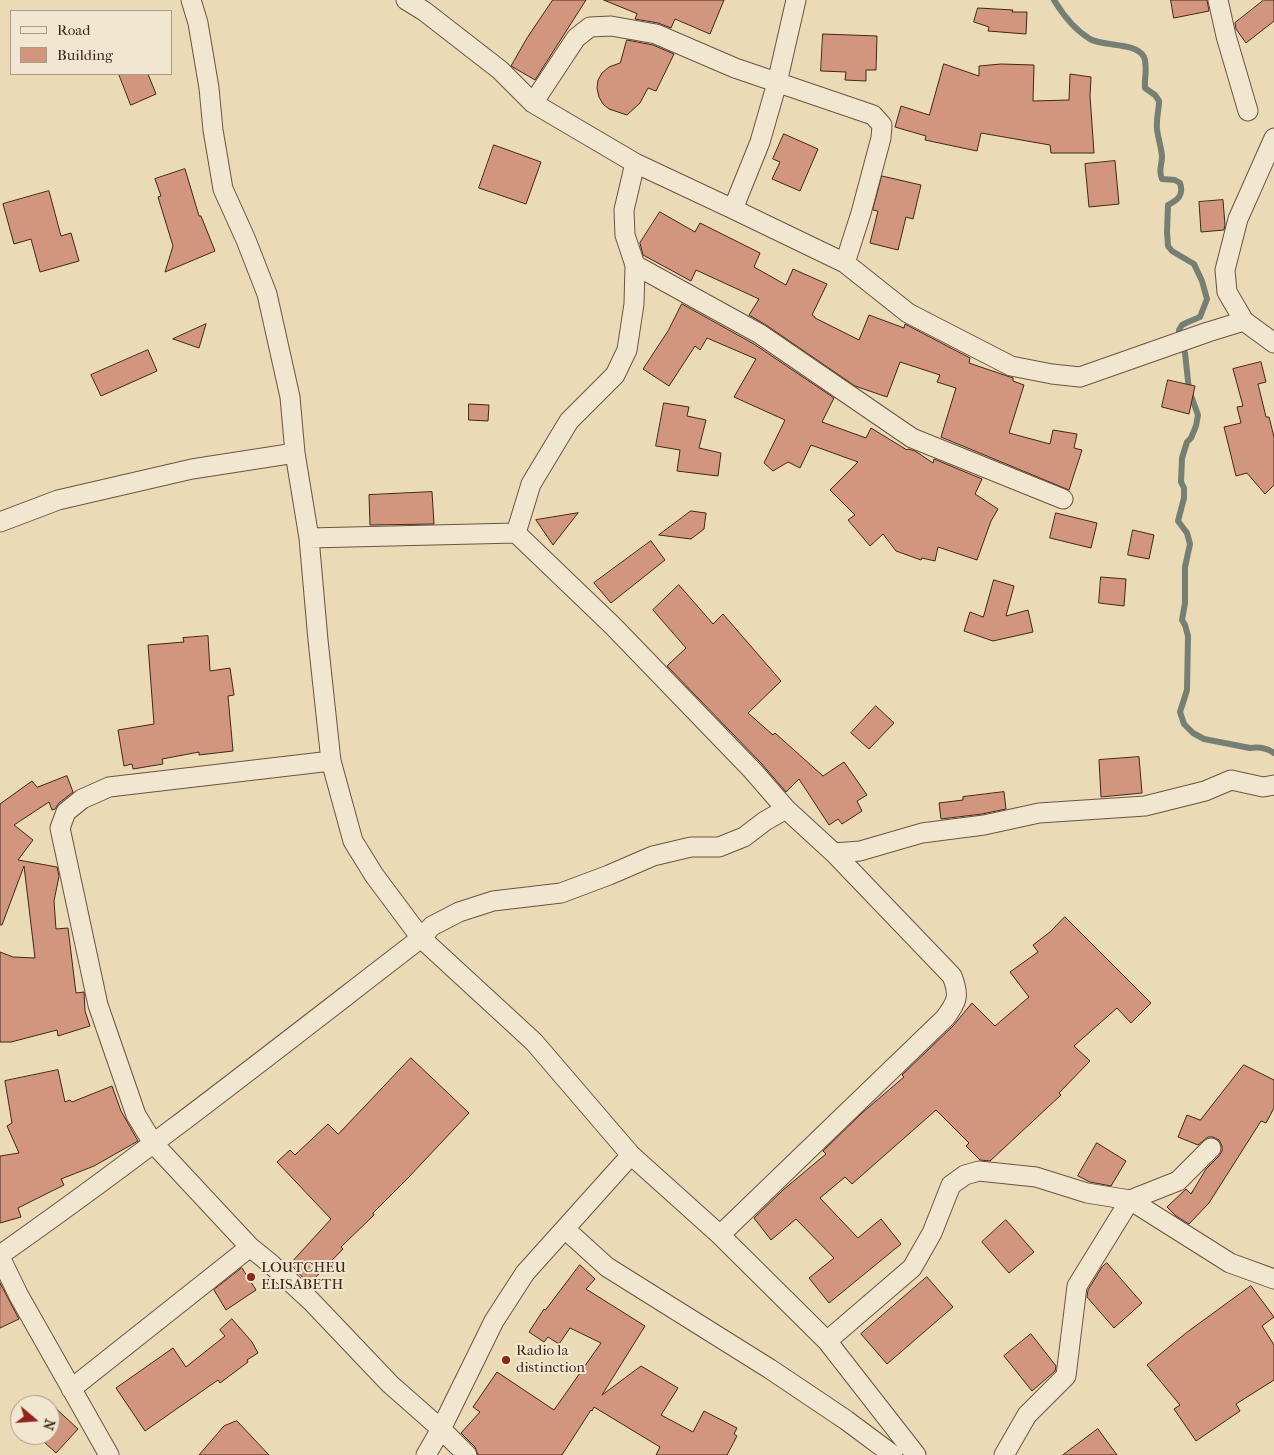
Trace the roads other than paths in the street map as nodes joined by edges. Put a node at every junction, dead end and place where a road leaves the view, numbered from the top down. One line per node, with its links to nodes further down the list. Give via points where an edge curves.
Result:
1 (191, 0): 15 (street, via 198,23 223,189 267,294 290,397)
2 (406, 0): 6 (street, via 500,70)
3 (796, 0): 5 (street)
4 (1218, 0): 7 (street)
5 (777, 83): 6 (street, via 656,34 611,26 590,28 576,38); 10 (street, via 760,142); 11 (street, via 873,114 882,125 861,212)
6 (533, 103): 9 (street)
7 (1248, 111)
8 (1274, 138): 13 (street, via 1238,219 1225,270 1227,292)
9 (635, 163): 10 (street); 12 (street, via 624,210 625,236)
10 (733, 209): 11 (street)
11 (844, 263): 13 (street, via 917,317 1011,366 1052,374 1080,377)
12 (634, 265): 16 (street, via 760,334 912,438); 18 (street, via 634,304 627,350 615,375 569,421 531,484)
13 (1244, 321): 14 (street)
14 (1274, 343)
15 (295, 453): 17 (street, via 192,469 58,500); 19 (street)
16 (1063, 499)
17 (0, 522)
18 (516, 533): 19 (street); 22 (street, via 620,633)
19 (309, 538): 20 (street)
20 (331, 761): 24 (street, via 353,841); 25 (street, via 110,787 82,799 66,812 60,828 98,1005 136,1115)
21 (1274, 785): 23 (street, via 1263,787 1231,780 1205,791 1145,806 1039,813 922,833 860,851)
22 (786, 809): 23 (street); 24 (street, via 744,837 719,847 691,847 653,856 561,892 493,901 459,912 432,926)
23 (834, 853): 30 (street, via 952,976 957,989 956,1003 945,1018)
24 (421, 938): 25 (street); 27 (street, via 534,1042)
25 (153, 1144): 31 (street); 32 (street)
26 (1212, 1148): 28 (street, via 1178,1181)
27 (631, 1155): 29 (street); 30 (street)
28 (1130, 1200): 33 (street, via 1230,1263); 34 (street, via 1087,1193 1036,1177 979,1171 965,1175 951,1185 932,1233 912,1268); 42 (street, via 1077,1286 1066,1376 1028,1415)
29 (565, 1229): 36 (street, via 525,1273 494,1321); 40 (street, via 607,1267 770,1369)
30 (720, 1235): 34 (street)
31 (250, 1247): 35 (street); 36 (street, via 311,1301 390,1384)
32 (0, 1256): 35 (street)
33 (1274, 1279)
34 (827, 1340): 41 (street)
35 (71, 1389): 37 (street)
36 (441, 1429): 38 (street); 39 (street)
37 (109, 1455)
38 (426, 1455)
39 (466, 1455)
40 (893, 1455)
41 (916, 1455)
42 (1004, 1455)

